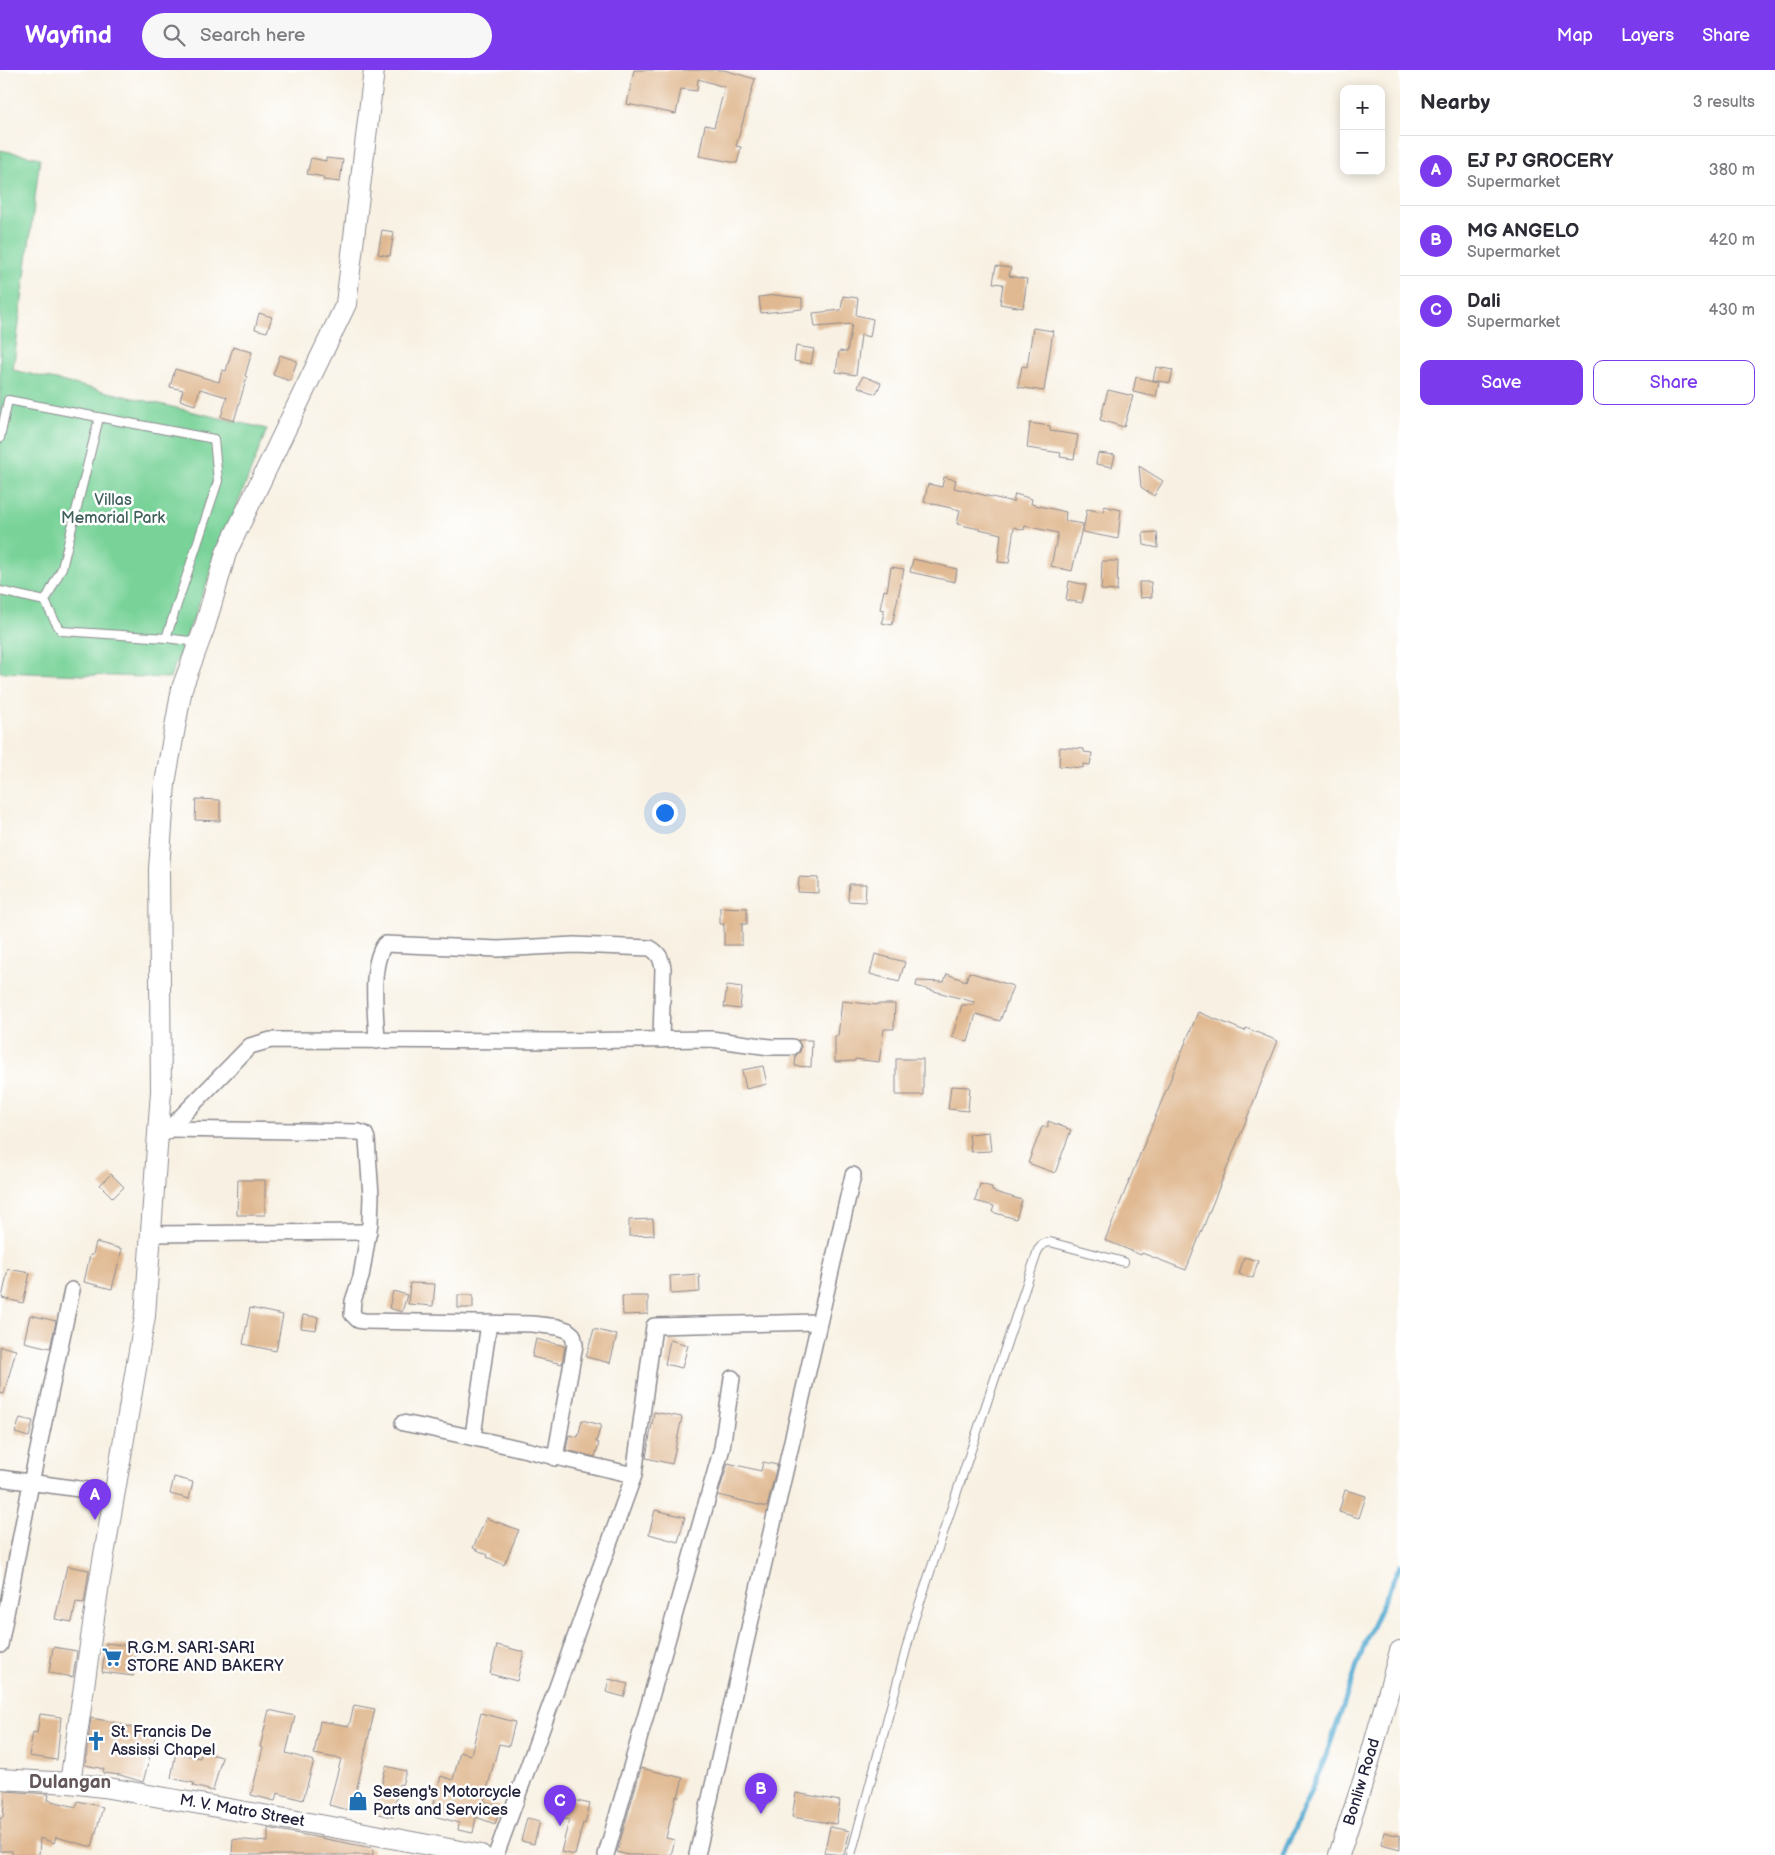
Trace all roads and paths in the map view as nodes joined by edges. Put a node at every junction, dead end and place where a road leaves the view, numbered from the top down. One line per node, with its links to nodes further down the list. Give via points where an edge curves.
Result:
1 (374, 70): 7 (street, via 346,304 226,553)
2 (99, 418): 3 (lane, via 8,400); 5 (lane, via 62,568); 6 (lane, via 214,439 218,480)
3 (0, 438)
4 (0, 591): 5 (lane)
5 (45, 601): 6 (lane, via 57,627 62,630)
6 (166, 638): 7 (lane)
7 (199, 643): 11 (street, via 182,688 165,783 159,869)
8 (661, 1040): 9 (street); 9 (street, via 663,968 661,958 650,948 574,945 498,949 385,944 378,954 375,970); 10 (street, via 711,1039)
9 (377, 1041): 11 (street, via 271,1040 250,1046)
10 (792, 1047)
11 (163, 1135): 13 (street, via 365,1134); 14 (street)
12 (853, 1175): 17 (street)
13 (369, 1232): 14 (street); 18 (street, via 353,1301 354,1317 364,1321)
14 (151, 1234): 26 (street, via 145,1316)
15 (1124, 1262): 35 (lane, via 1050,1242 1038,1250 914,1620)
16 (72, 1290): 25 (street)
17 (820, 1322): 23 (street, via 654,1326); 34 (street)
18 (489, 1324): 21 (street); 22 (street, via 558,1327 573,1335 575,1345)
19 (732, 1378): 33 (street, via 722,1448)
20 (403, 1422): 21 (street)
21 (473, 1436): 22 (street)
22 (555, 1458): 23 (street)
23 (634, 1475): 32 (street)
24 (0, 1478): 25 (street)
25 (31, 1483): 26 (street); 27 (street)
26 (115, 1494): 30 (street)
27 (0, 1644)
28 (1400, 1651): 36 (street, Bonliw Road)
29 (0, 1779): 30 (street, M. V. Matro Street)
30 (70, 1783): 31 (street, M. V. Matro Street)
31 (481, 1855)
32 (496, 1855)
33 (606, 1855)
34 (697, 1855)
35 (851, 1855)
36 (1339, 1855)

